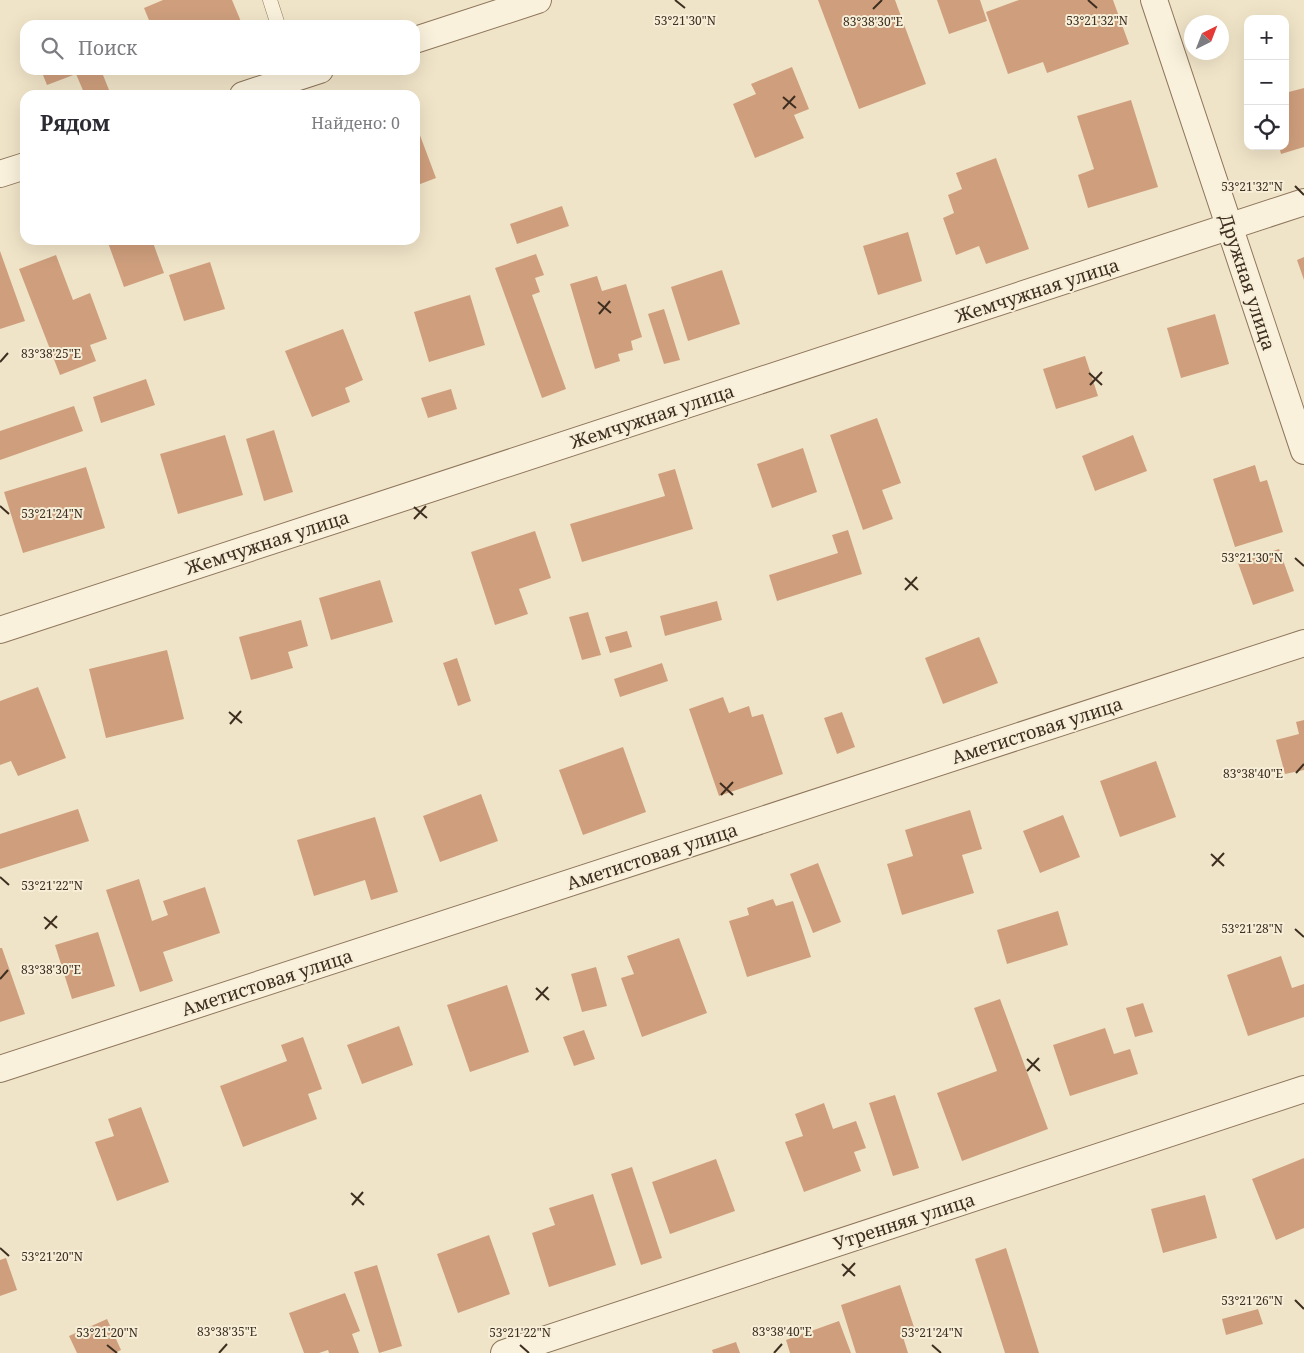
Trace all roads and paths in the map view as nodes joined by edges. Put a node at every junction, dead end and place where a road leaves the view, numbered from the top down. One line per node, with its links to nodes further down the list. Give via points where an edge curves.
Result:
1 (270, 0): 4 (lane)
2 (538, 0): 5 (street)
3 (1154, 0): 11 (street, Дружная улица)
4 (276, 20)
5 (420, 38)
6 (291, 75): 7 (street)
7 (255, 90)
8 (20, 168): 9 (street)
9 (0, 174)
10 (1304, 202): 11 (street, Жемчужная улица)
11 (1230, 226): 12 (street, Дружная улица); 13 (street, Жемчужная улица)
12 (1304, 451)
13 (0, 630)
14 (1304, 643): 15 (street, Аметистовая улица)
15 (0, 1069)
16 (1304, 1089): 17 (street, Утренняя улица)
17 (504, 1353)

